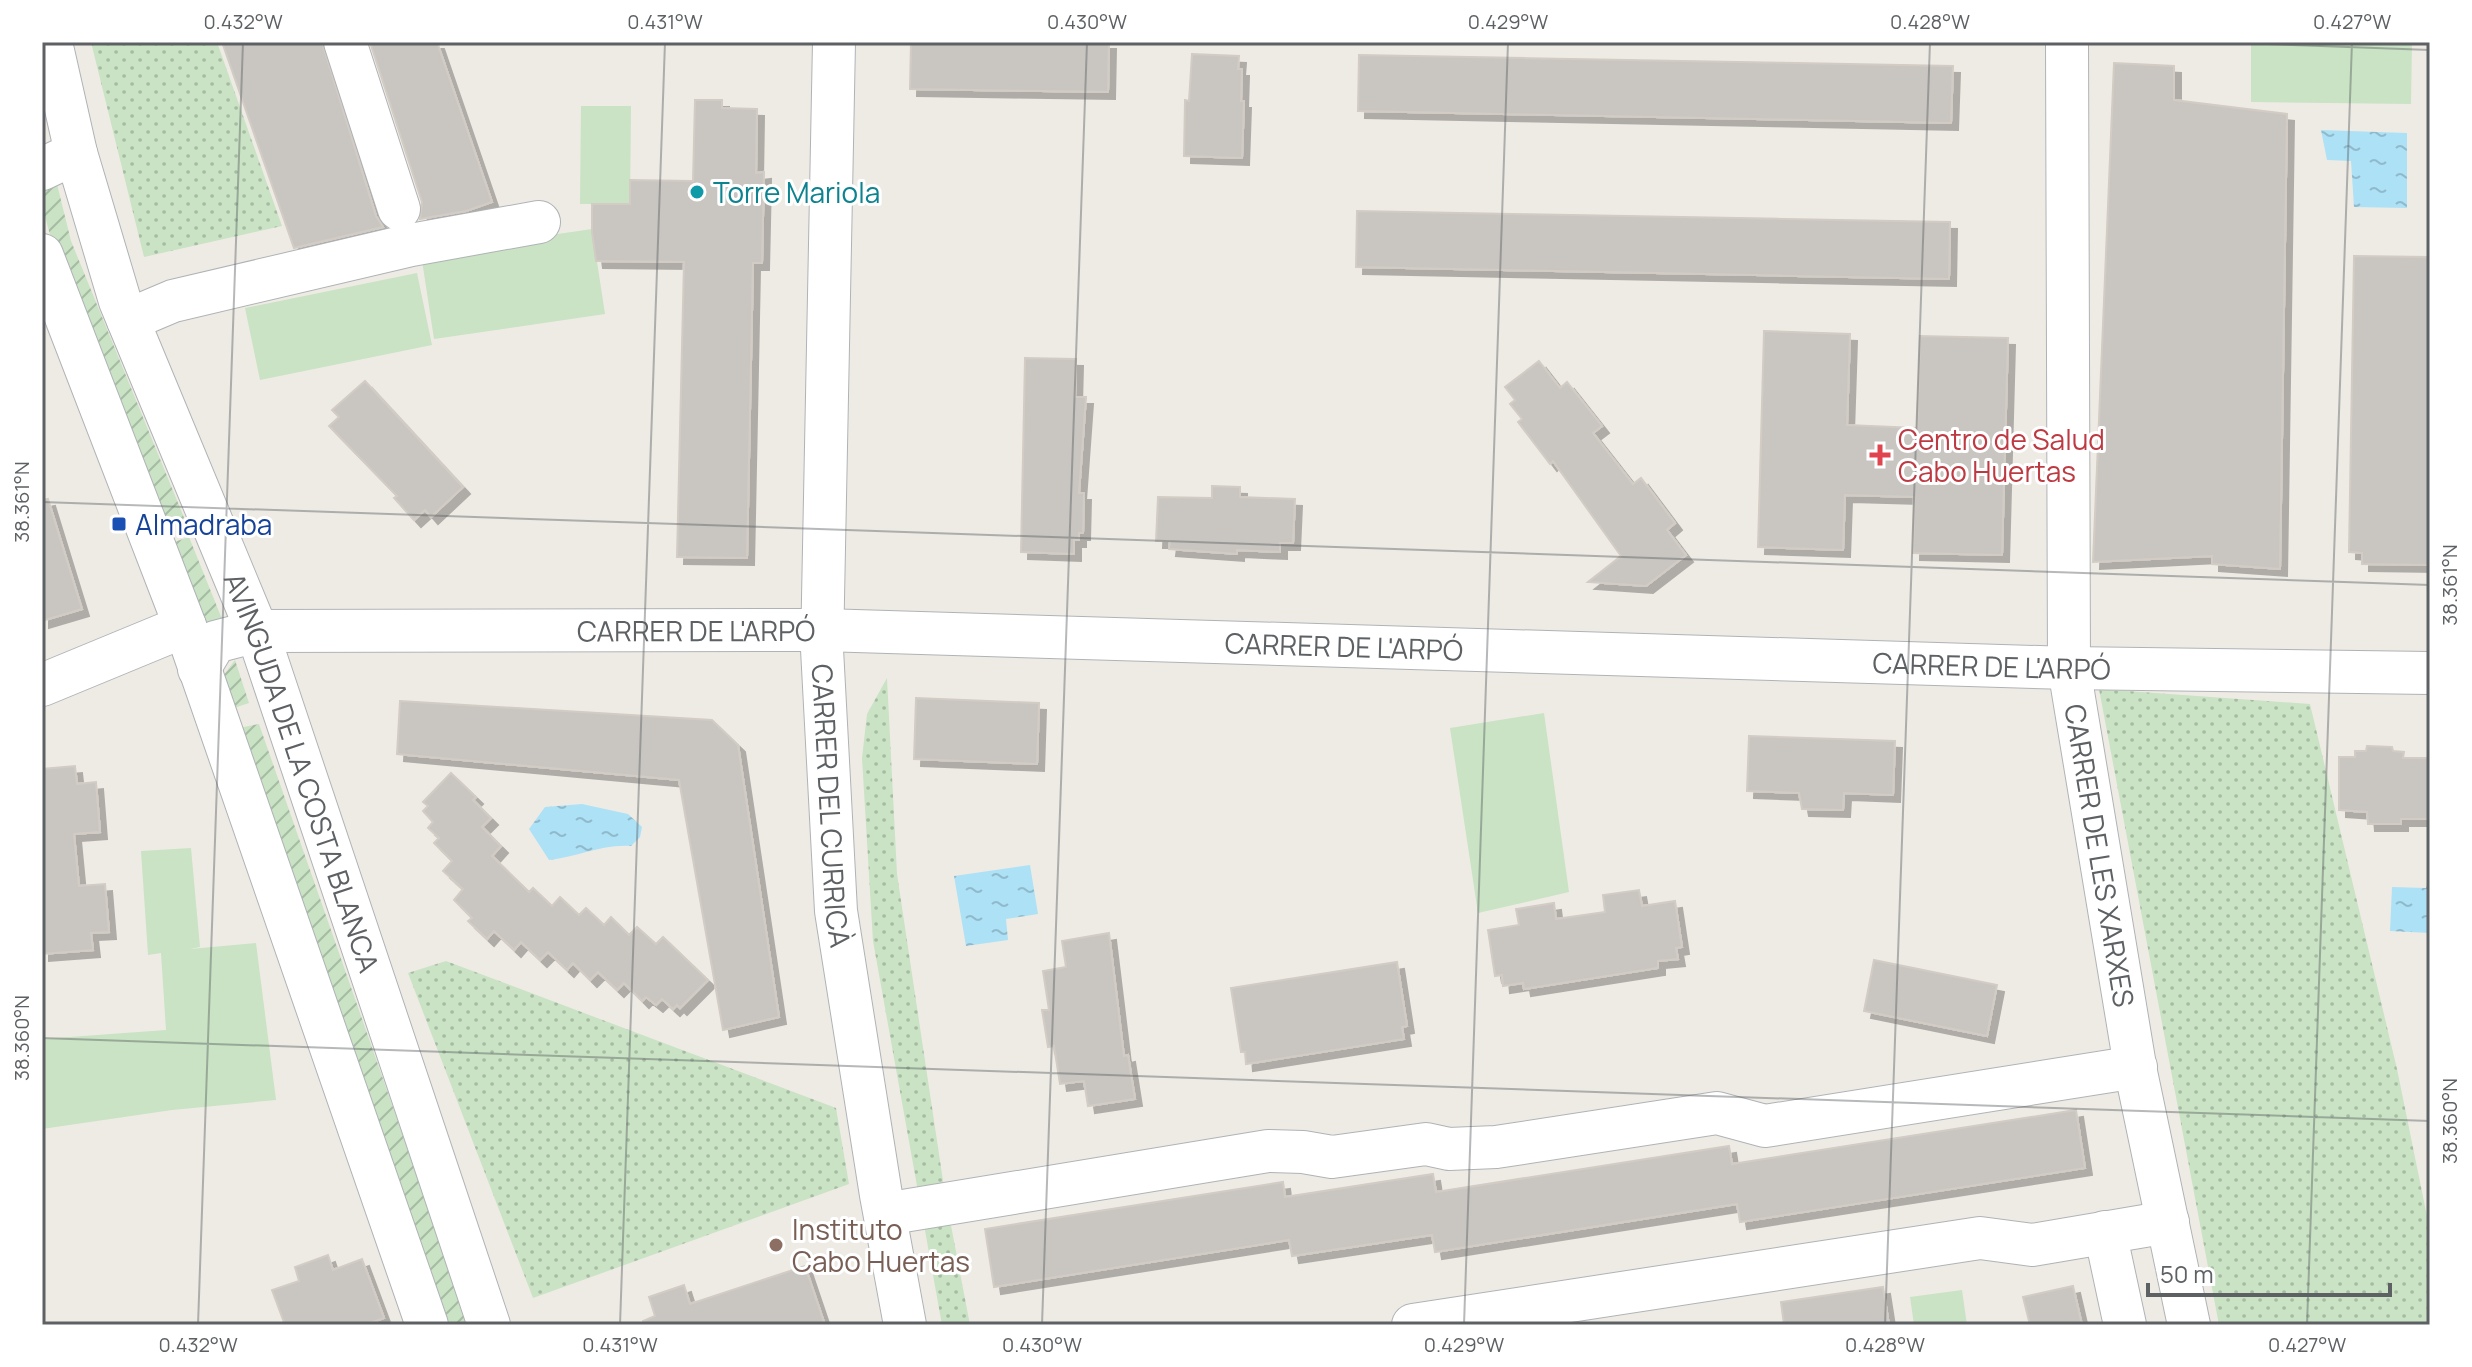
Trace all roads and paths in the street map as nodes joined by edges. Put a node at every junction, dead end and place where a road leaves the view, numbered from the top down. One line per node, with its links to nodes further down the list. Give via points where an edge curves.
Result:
1 (51, 42): 5 (street, AVINGUDA DE LA COSTA BLANCA)
2 (345, 42): 6 (street)
3 (834, 42): 11 (street, CARRER DEL CURRICÀ)
4 (2067, 42): 13 (street, CARRER DE LES XARXES)
5 (59, 161): 9 (street, AVINGUDA DE LA COSTA BLANCA)
6 (399, 209)
7 (539, 222): 9 (street, via 411,245 173,301)
8 (42, 255): 10 (street)
9 (128, 320): 12 (street, AVINGUDA DE LA COSTA BLANCA)
10 (185, 626): 14 (street); 16 (street)
11 (823, 630): 12 (street, CARRER DE L'ARPÓ); 13 (street, CARRER DE L'ARPÓ); 18 (street, CARRER DEL CURRICÀ, via 836,911)
12 (257, 631): 14 (street, CARRER DE L'ARPÓ, via 215,642); 22 (street, AVINGUDA DE LA COSTA BLANCA)
13 (2069, 668): 15 (street, CARRER DE L'ARPÓ); 17 (street, CARRER DE LES XARXES)
14 (199, 669): 21 (street)
15 (2430, 673)
16 (42, 685)
17 (2136, 1067): 18 (street, via 1765,1126 1717,1113 1496,1147 1449,1149 1426,1144 1332,1157 1268,1151); 19 (street, CARRER DE LES XARXES)
18 (885, 1214): 23 (street, CARRER DEL CURRICÀ)
19 (2168, 1222): 20 (street); 26 (street, CARRER DE LES XARXES)
20 (2105, 1232): 24 (street, via 2032,1245 1980,1238); 25 (street)
21 (427, 1325)
22 (489, 1325)
23 (905, 1325)
24 (1413, 1325)
25 (2125, 1325)
26 (2189, 1325)

